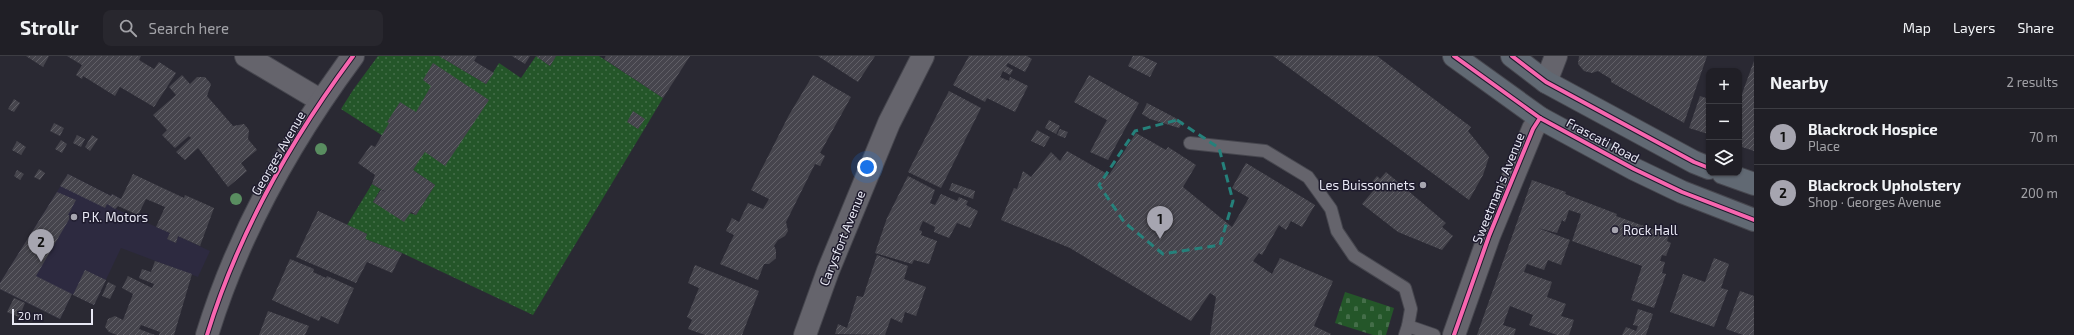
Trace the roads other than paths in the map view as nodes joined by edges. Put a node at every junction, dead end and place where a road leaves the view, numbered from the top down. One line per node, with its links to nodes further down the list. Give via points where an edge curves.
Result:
1 (246, 56): 8 (street)
2 (353, 56): 8 (street, Georges Avenue)
3 (923, 56): 17 (street, Carysfort Avenue, via 889,123 828,271)
4 (1454, 56): 9 (highway, Frascati Road)
5 (1512, 56): 7 (highway, Frascati Road)
6 (1556, 56): 7 (street)
7 (1546, 82): 11 (highway, Frascati Road)
8 (320, 100): 16 (street, Georges Avenue, via 260,204 227,274)
9 (1540, 118): 14 (highway, Frascati Road, via 1682,192); 19 (street, Sweetman's Avenue, via 1533,129 1489,236)
10 (1190, 143): 15 (lane, via 1265,151 1308,177 1331,209 1337,231 1354,256 1405,288 1411,309)
11 (1706, 167)
12 (1732, 176): 13 (highway)
13 (1754, 184)
14 (1754, 220)
15 (1407, 331): 18 (lane)
16 (207, 335)
17 (805, 335)
18 (1434, 335)
19 (1454, 335)

